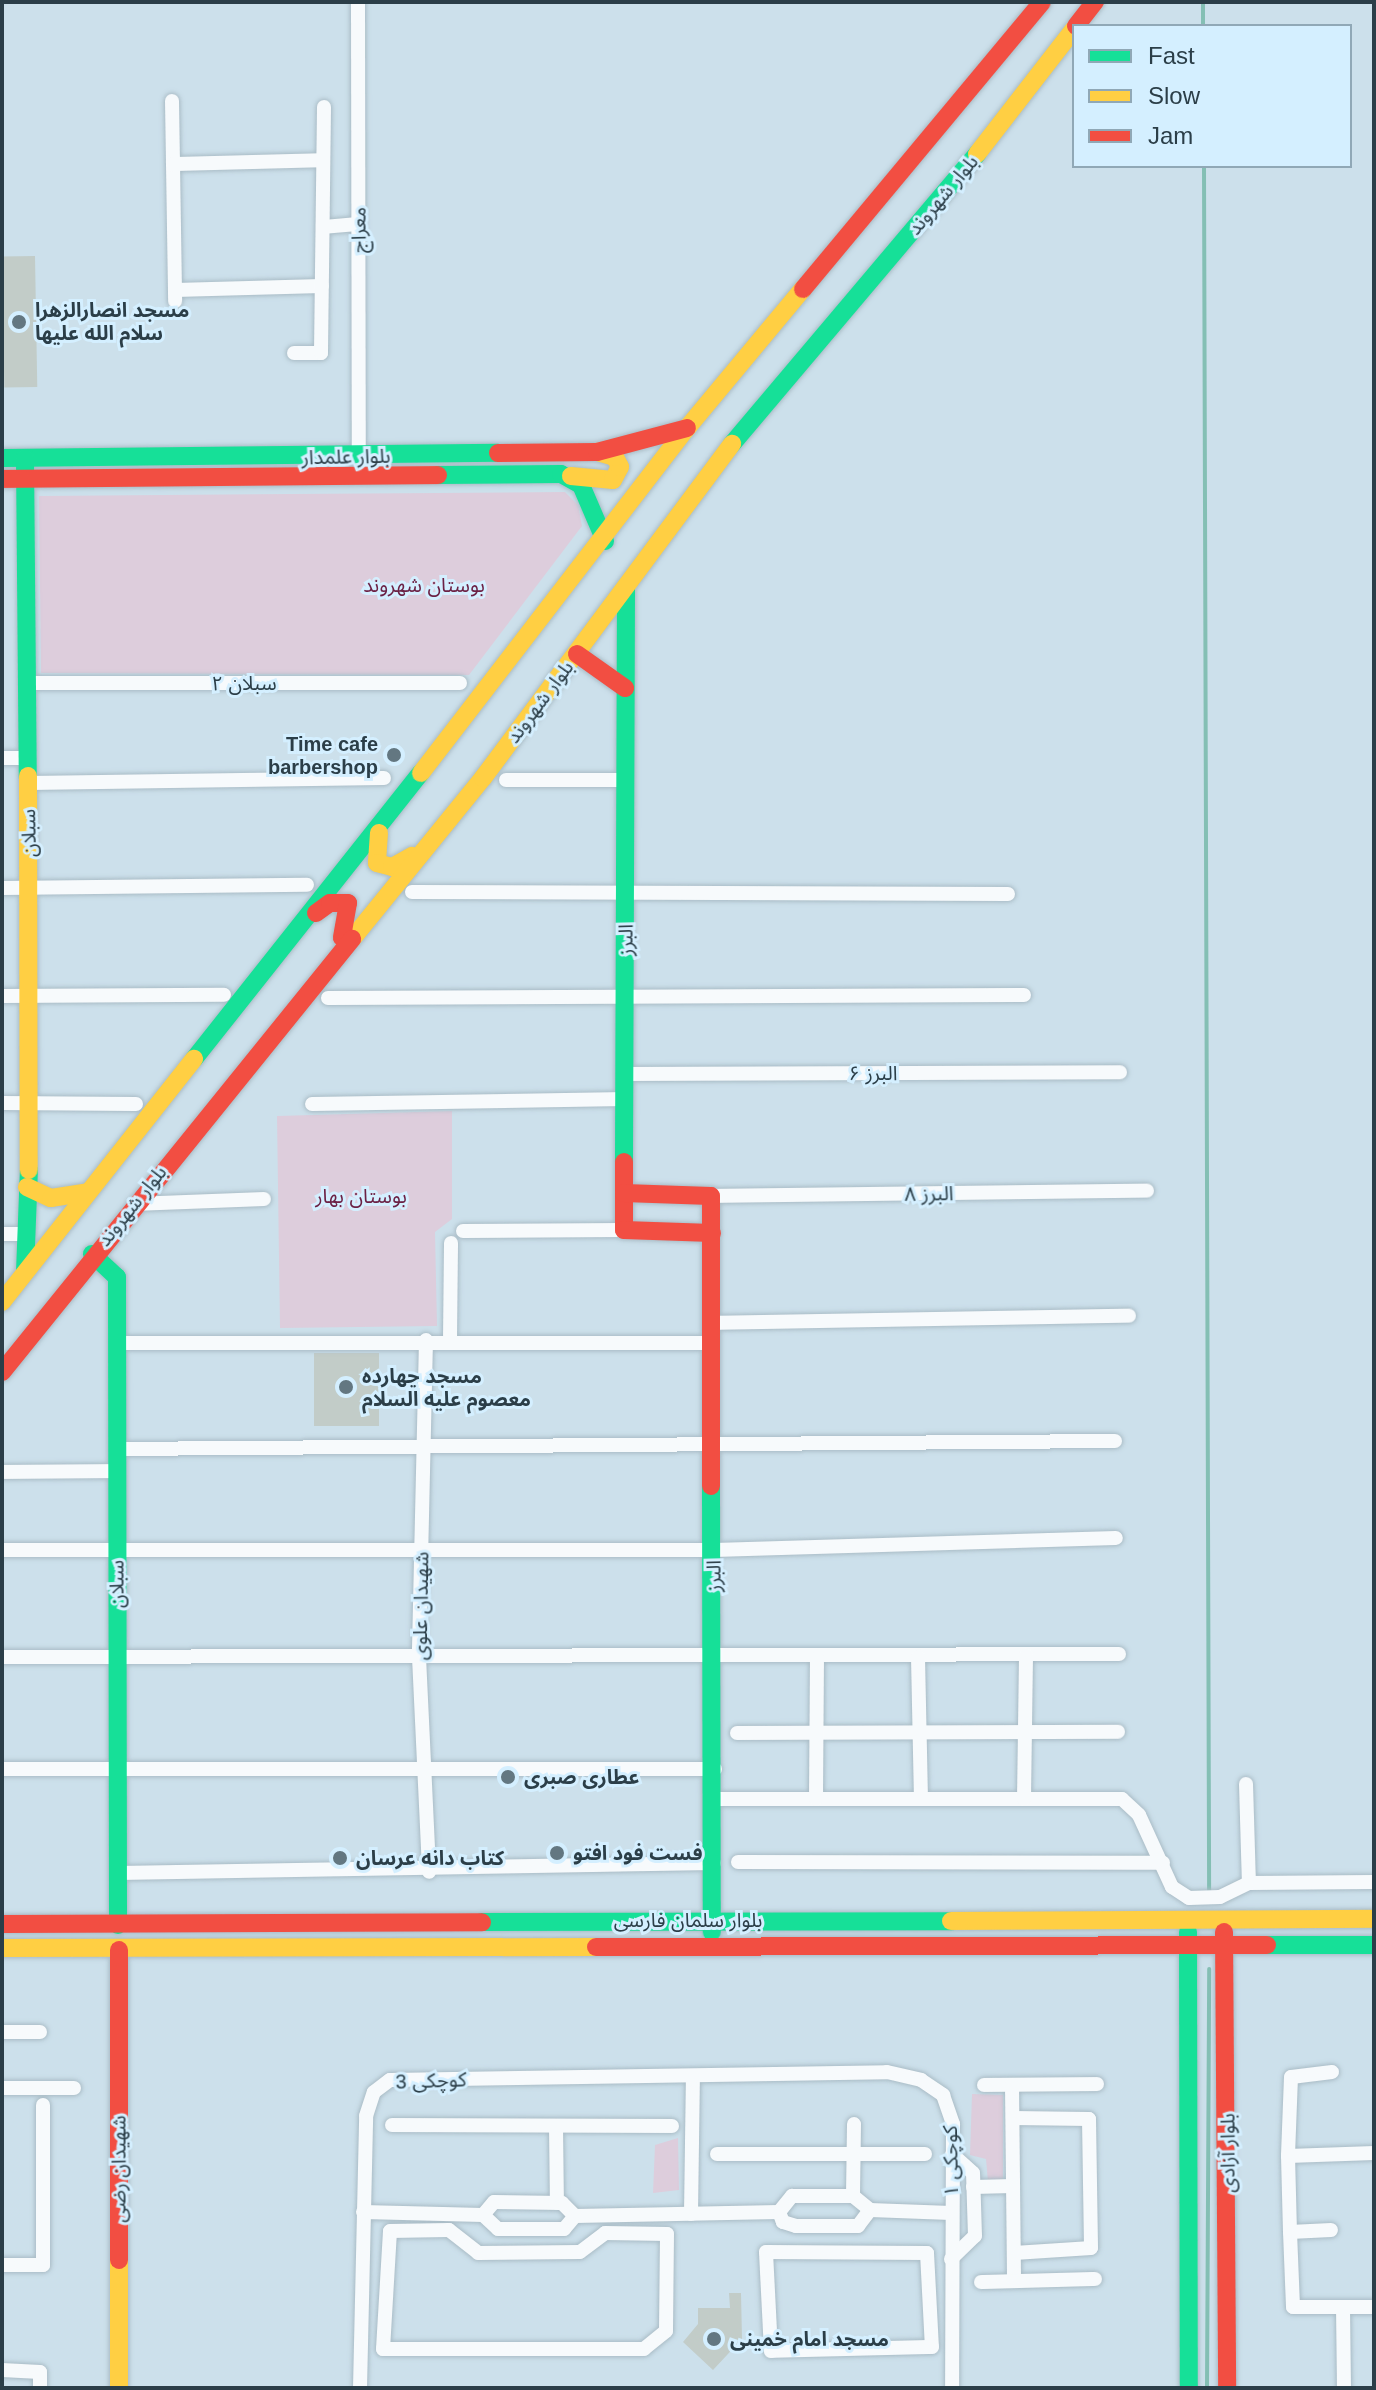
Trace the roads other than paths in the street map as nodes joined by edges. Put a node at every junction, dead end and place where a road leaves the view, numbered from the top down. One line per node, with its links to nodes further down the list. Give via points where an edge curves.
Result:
1 (358, 2): 10 (street, معراج)
2 (1042, 2): 14 (main road)
3 (1095, 2): 4 (main road, بلوار شهروند)
4 (1078, 24)
5 (1072, 32): 23 (main road, بلوار شهروند, via 975,157 736,439)
6 (172, 101): 9 (street)
7 (324, 107): 8 (street)
8 (323, 160): 9 (street); 11 (street)
9 (173, 164): 12 (street, via 175,296)
10 (359, 224): 11 (street); 16 (street, معراج)
11 (323, 227): 12 (street)
12 (322, 286): 13 (street, via 321,353)
13 (294, 353)
14 (687, 428): 15 (main road, بلوار علمدار); 22 (main road)
15 (597, 452): 16 (main road, بلوار علمدار); 19 (main road, بلوار علمدار, via 615,457 620,467 613,480)
16 (359, 457): 18 (main road, بلوار علمدار)
17 (2, 458): 18 (main road, بلوار علمدار)
18 (25, 458): 21 (main road, سبلان)
19 (571, 476): 21 (main road, بلوار علمدار); 22 (main road)
20 (2, 479): 21 (main road, بلوار علمدار)
21 (25, 480): 25 (main road, سبلان)
22 (605, 541): 34 (main road)
23 (626, 589): 24 (main road, بلوار شهروند); 27 (main road, البرز)
24 (577, 654): 27 (main road); 35 (main road, بلوار شهروند)
25 (28, 683): 26 (street, سبلان ۲); 29 (main road, سبلان)
26 (460, 683)
27 (625, 688): 32 (main road, البرز)
28 (2, 758): 29 (street)
29 (29, 758): 33 (main road, سبلان)
30 (384, 778): 33 (street)
31 (506, 780): 32 (street)
32 (623, 780): 39 (main road, البرز)
33 (29, 783): 37 (main road, سبلان)
34 (384, 822): 35 (main road, via 374,845 377,863 392,867); 42 (main road)
35 (421, 850): 43 (main road, بلوار شهروند)
36 (307, 885): 37 (street)
37 (30, 887): 38 (street); 48 (main road, سبلان)
38 (2, 888)
39 (626, 889): 40 (street); 41 (street); 44 (main road, البرز)
40 (412, 892)
41 (1008, 894)
42 (303, 925): 43 (main road, via 330,903 348,903 349,921); 58 (main road)
43 (329, 962): 63 (main road, بلوار شهروند)
44 (626, 992): 46 (street); 49 (street); 51 (main road, البرز)
45 (224, 995): 48 (street)
46 (1024, 995)
47 (2, 996): 48 (street)
48 (31, 996): 54 (main road, سبلان)
49 (328, 998)
50 (1120, 1072): 51 (street, البرز ۶)
51 (626, 1074): 52 (main road, البرز)
52 (626, 1099): 56 (street); 60 (main road, البرز)
53 (2, 1103): 54 (street)
54 (32, 1103): 55 (street); 57 (main road, سبلان)
55 (136, 1104)
56 (312, 1104)
57 (27, 1187): 58 (main road, via 51,1198); 68 (main road, سبلان)
58 (89, 1191): 71 (main road)
59 (1147, 1191): 61 (street, البرز ۸)
60 (624, 1193): 61 (main road); 64 (main road, البرز)
61 (711, 1196): 66 (main road, البرز)
62 (264, 1199): 63 (street)
63 (134, 1204): 70 (main road, بلوار شهروند)
64 (624, 1230): 65 (street); 66 (main road)
65 (463, 1231)
66 (712, 1233): 74 (main road, البرز)
67 (2, 1234): 68 (street)
68 (26, 1234): 71 (main road, سبلان)
69 (451, 1243): 76 (street)
70 (92, 1254): 77 (main road, سبلان, via 117,1277); 79 (main road, بلوار شهروند)
71 (25, 1272): 72 (main road)
72 (2, 1302)
73 (1129, 1316): 74 (street)
74 (712, 1323): 78 (main road, البرز)
75 (426, 1340): 76 (street); 77 (street); 81 (street, شهیدان علوی)
76 (450, 1340): 78 (street)
77 (117, 1343): 83 (main road, سبلان)
78 (713, 1343): 82 (main road, البرز)
79 (2, 1372)
80 (1115, 1441): 82 (street)
81 (423, 1446): 82 (street); 83 (street); 87 (street, شهیدان علوی)
82 (712, 1447): 90 (main road, البرز)
83 (117, 1449): 84 (main road, سبلان)
84 (117, 1471): 85 (street); 88 (main road, سبلان)
85 (2, 1472)
86 (1116, 1538): 90 (street)
87 (422, 1546): 88 (street); 90 (street); 95 (street, شهیدان علوی)
88 (117, 1549): 89 (street); 94 (main road, سبلان)
89 (2, 1550)
90 (714, 1550): 98 (main road, البرز)
91 (1119, 1654): 92 (street)
92 (1026, 1655): 96 (street); 100 (street)
93 (2, 1657): 94 (street)
94 (117, 1657): 95 (street); 105 (main road, سبلان)
95 (419, 1657): 98 (street); 107 (street, شهیدان علوی)
96 (918, 1657): 97 (street); 99 (street)
97 (817, 1658): 98 (street); 103 (street)
98 (714, 1659): 106 (main road, البرز)
99 (919, 1732): 100 (street); 103 (street); 111 (street)
100 (1024, 1732): 101 (street); 112 (street)
101 (1118, 1732)
102 (737, 1733): 103 (street)
103 (817, 1733): 110 (street)
104 (2, 1769): 105 (street)
105 (118, 1769): 107 (street); 117 (main road, سبلان)
106 (715, 1769): 107 (street); 109 (main road, البرز)
107 (421, 1770): 116 (street, شهیدان علوی)
108 (1246, 1784): 119 (street)
109 (715, 1799): 110 (street); 114 (main road, البرز)
110 (816, 1799): 111 (street)
111 (921, 1799): 112 (street)
112 (1024, 1799): 115 (street, via 1122,1799 1139,1815)
113 (738, 1862): 115 (street)
114 (714, 1863): 116 (street); 120 (main road, البرز)
115 (1163, 1863): 119 (street, via 1172,1887 1189,1898 1234,1894)
116 (429, 1872): 117 (street)
117 (118, 1873): 127 (main road, سبلان)
118 (1374, 1882): 119 (street)
119 (1249, 1883)
120 (712, 1919): 125 (main road, بلوار سلمان فارسی); 127 (main road, بلوار سلمان فارسی); 134 (main road, البرز)
121 (1223, 1919): 122 (main road, بلوار سلمان فارسی); 124 (main road, بلوار سلمان فارسی); 129 (main road, بلوار آزادی)
122 (1285, 1919): 123 (main road, بلوار سلمان فارسی); 130 (main road)
123 (1374, 1919)
124 (1188, 1920): 125 (main road, بلوار سلمان فارسی); 128 (main road, بلوار آزادی)
125 (1121, 1921): 132 (main road)
126 (2, 1924): 127 (main road, بلوار سلمان فارسی)
127 (118, 1925)
128 (1189, 1945): 129 (main road, بلوار سلمان فارسی); 132 (main road, بلوار سلمان فارسی); 187 (main road, بلوار آزادی)
129 (1224, 1945): 130 (main road, بلوار سلمان فارسی); 188 (main road, بلوار آزادی)
130 (1285, 1945): 131 (main road, بلوار سلمان فارسی)
131 (1374, 1945)
132 (1122, 1947): 134 (main road, بلوار سلمان فارسی)
133 (2, 1948): 135 (main road, بلوار سلمان فارسی)
134 (712, 1948): 135 (main road, بلوار سلمان فارسی)
135 (119, 1950): 184 (main road, شهیدان رضی)
136 (2, 2032): 137 (street)
137 (40, 2032)
138 (1332, 2072): 156 (street, via 1291,2077)
139 (693, 2077): 154 (street, کوچکی ۱, via 887,2072 921,2080 943,2095 953,2124); 162 (street, کوچکی 3, via 390,2080 374,2092 366,2116); 165 (street)
140 (1097, 2084): 142 (street)
141 (984, 2085): 142 (street)
142 (1012, 2085): 146 (street)
143 (2, 2088): 144 (street)
144 (74, 2088)
145 (43, 2105): 176 (street, via 43,2265)
146 (1013, 2118): 157 (street); 174 (street, via 1089,2119 1091,2248)
147 (854, 2124): 155 (street)
148 (392, 2125): 149 (street)
149 (556, 2126): 150 (street); 160 (street)
150 (672, 2126)
151 (1374, 2153): 156 (street)
152 (717, 2154): 155 (street)
153 (925, 2154): 155 (street)
154 (952, 2154): 158 (street, via 973,2173); 164 (street, کوچکی ۱)
155 (853, 2155): 159 (street)
156 (1288, 2156): 171 (street)
157 (1013, 2186): 158 (street); 174 (street)
158 (973, 2187): 175 (street, via 975,2236)
159 (853, 2196): 161 (street); 163 (street, via 792,2196)
160 (557, 2203): 166 (street, via 494,2202); 167 (street, via 571,2207)
161 (870, 2210): 164 (street); 168 (street, via 858,2226)
162 (363, 2212): 166 (street); 185 (street, کوچکی 3)
163 (779, 2212): 165 (street); 168 (street, via 783,2222)
164 (951, 2213): 175 (street, کوچکی ۱)
165 (691, 2214): 167 (street)
166 (483, 2215): 169 (street, via 498,2229)
167 (575, 2216): 169 (street, via 564,2229)
168 (820, 2226): 173 (street)
169 (525, 2229): 172 (street)
170 (1331, 2230): 171 (street)
171 (1290, 2232): 180 (street, via 1293,2307)
172 (526, 2252): 172 (street, via 478,2253 449,2230 390,2231 383,2349 644,2349 666,2331 667,2234 605,2233 580,2252)
173 (821, 2252): 173 (street, via 766,2252 771,2351 932,2347 927,2253)
174 (1014, 2253): 178 (street)
175 (951, 2259): 186 (street, کوچکی ۱)
176 (2, 2265)
177 (1095, 2279): 178 (street)
178 (1014, 2281): 179 (street)
179 (981, 2282)
180 (1343, 2307): 181 (street); 189 (street)
181 (1374, 2307)
182 (2, 2370): 183 (street, via 40,2372)
183 (40, 2388)
184 (119, 2388)
185 (360, 2388)
186 (952, 2388)
187 (1189, 2388)
188 (1227, 2388)
189 (1344, 2388)

